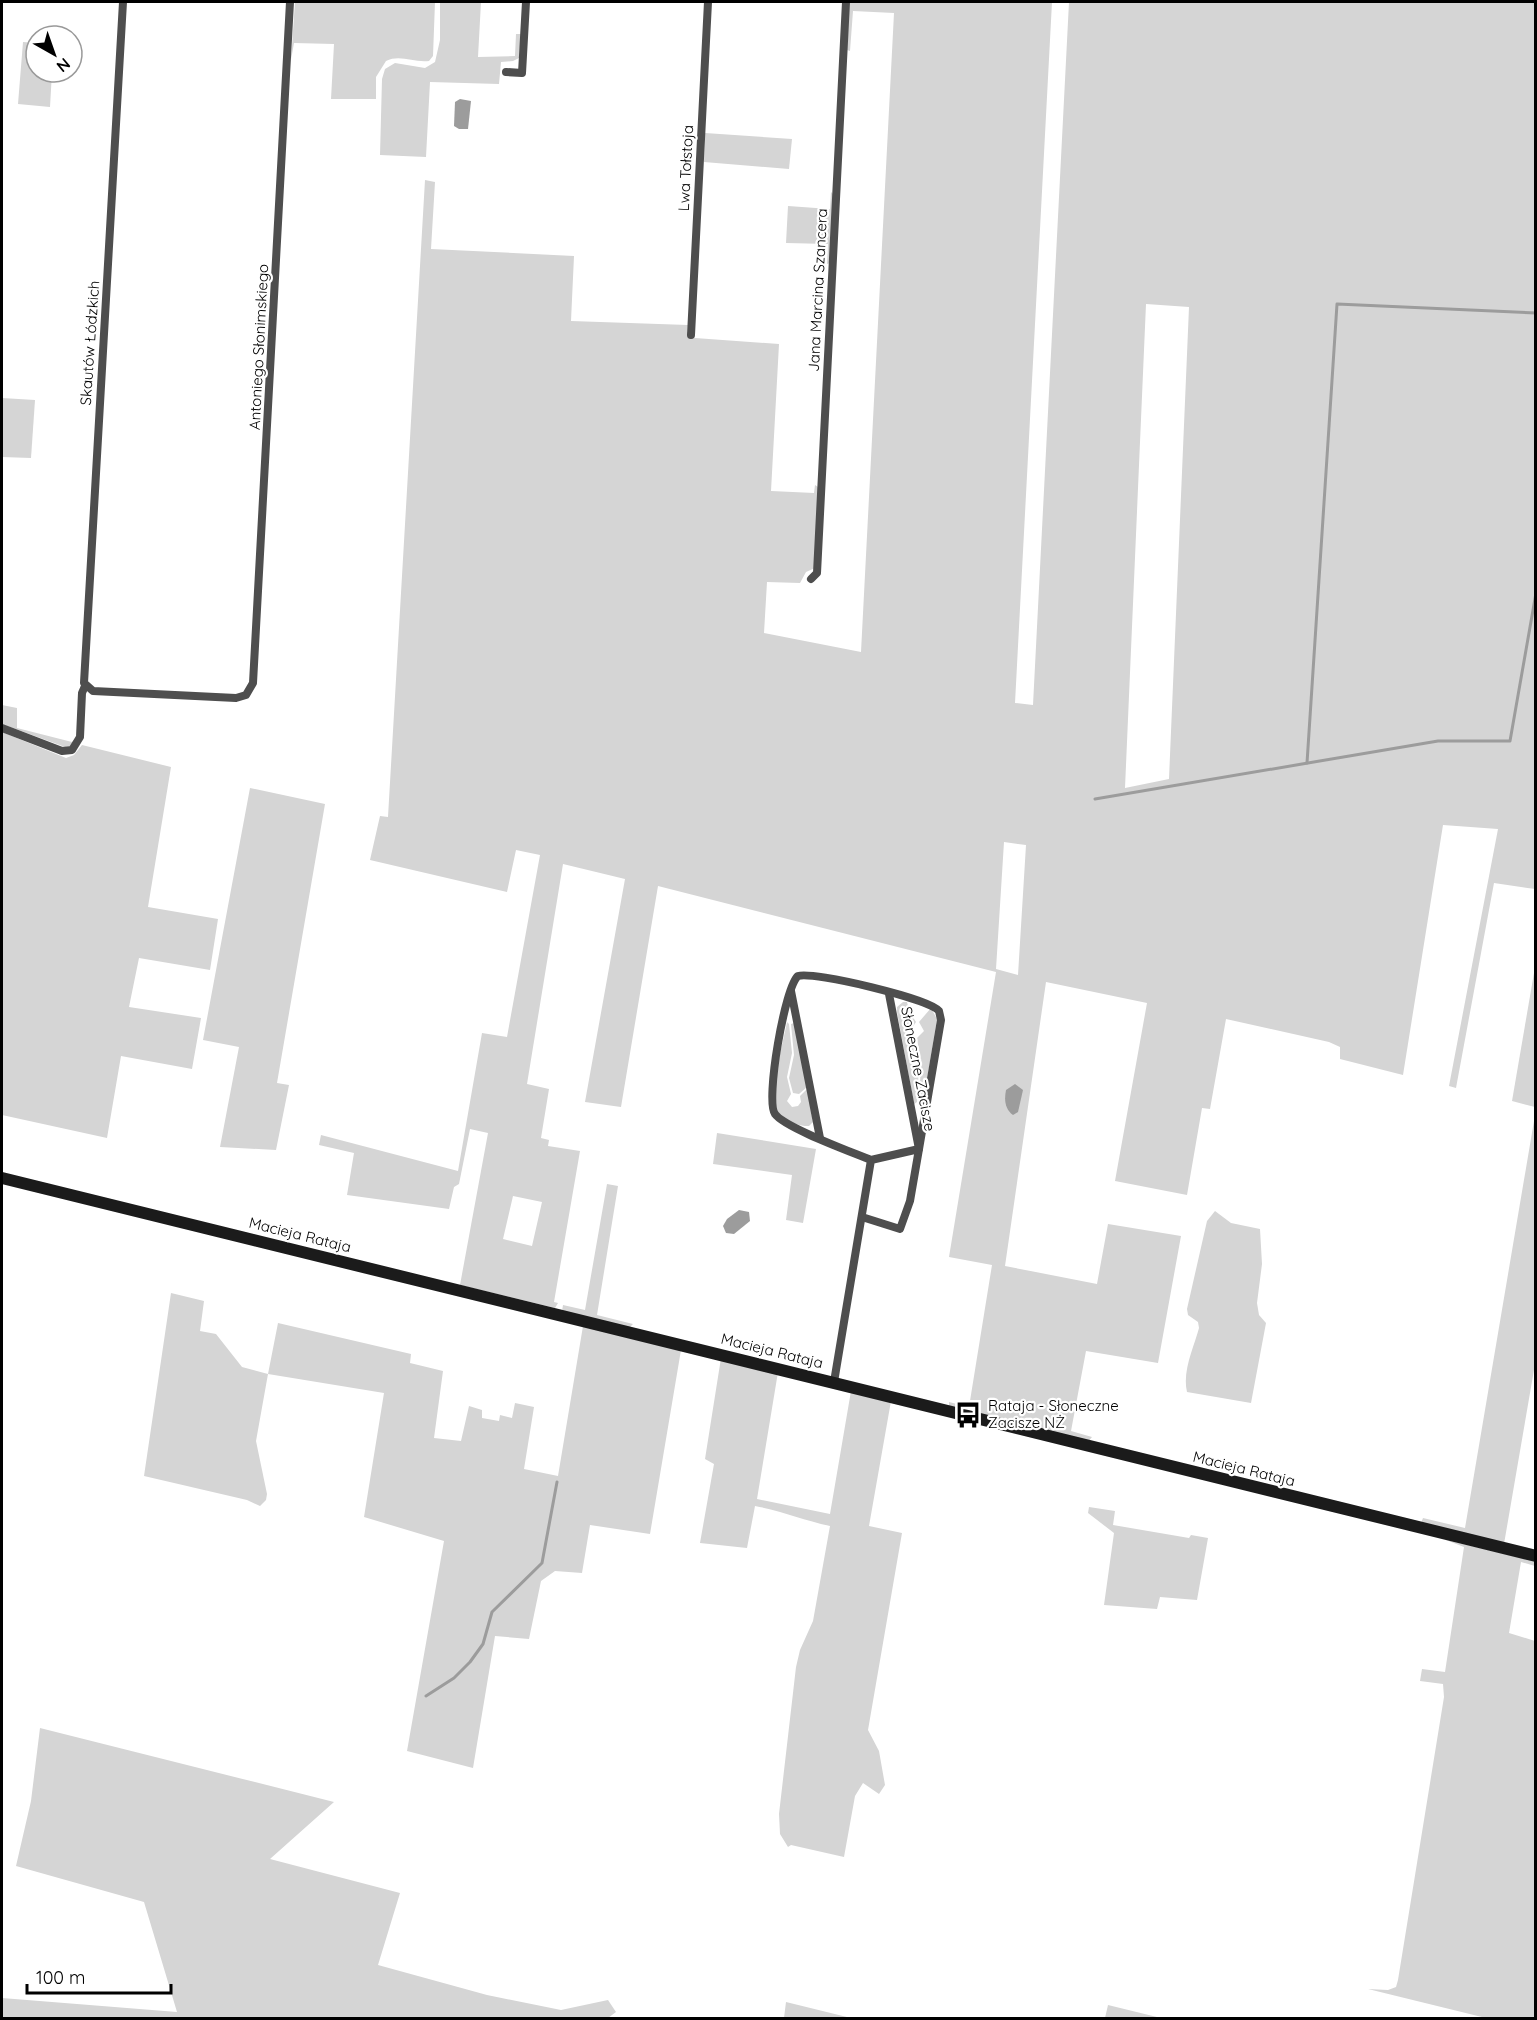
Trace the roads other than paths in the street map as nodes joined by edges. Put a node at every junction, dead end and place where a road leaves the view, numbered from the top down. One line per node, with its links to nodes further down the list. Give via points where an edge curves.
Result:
1 (123, 2): 9 (street, Skautów Łódzkich)
2 (290, 2): 9 (street, Antoniego Słonimskiego, via 254,674 248,693 236,698 93,691)
3 (526, 2): 6 (street, via 522,73)
4 (708, 2): 7 (street, Lwa Tołstoja)
5 (846, 2): 8 (street, Jana Marcina Szancera, via 817,573)
6 (506, 72)
7 (691, 335)
8 (811, 579)
9 (85, 686): 10 (street, Skautów Łódzkich, via 79,741 72,750 62,751)
10 (2, 728)
11 (790, 986): 12 (street, Słoneczne Zacisze, via 798,976 809,974); 13 (street); 13 (street, via 771,1104 781,1120)
12 (890, 994): 14 (street, Słoneczne Zacisze); 14 (street, Słoneczne Zacisze, via 931,1004 941,1015)
13 (820, 1138): 15 (street)
14 (919, 1149): 15 (street, Słoneczne Zacisze); 17 (street, Słoneczne Zacisze, via 910,1201 900,1229)
15 (871, 1160): 17 (street)
16 (2, 1178): 18 (street, Macieja Rataja)
17 (862, 1217): 18 (street)
18 (834, 1382): 19 (street, Macieja Rataja)
19 (1536, 1556)

